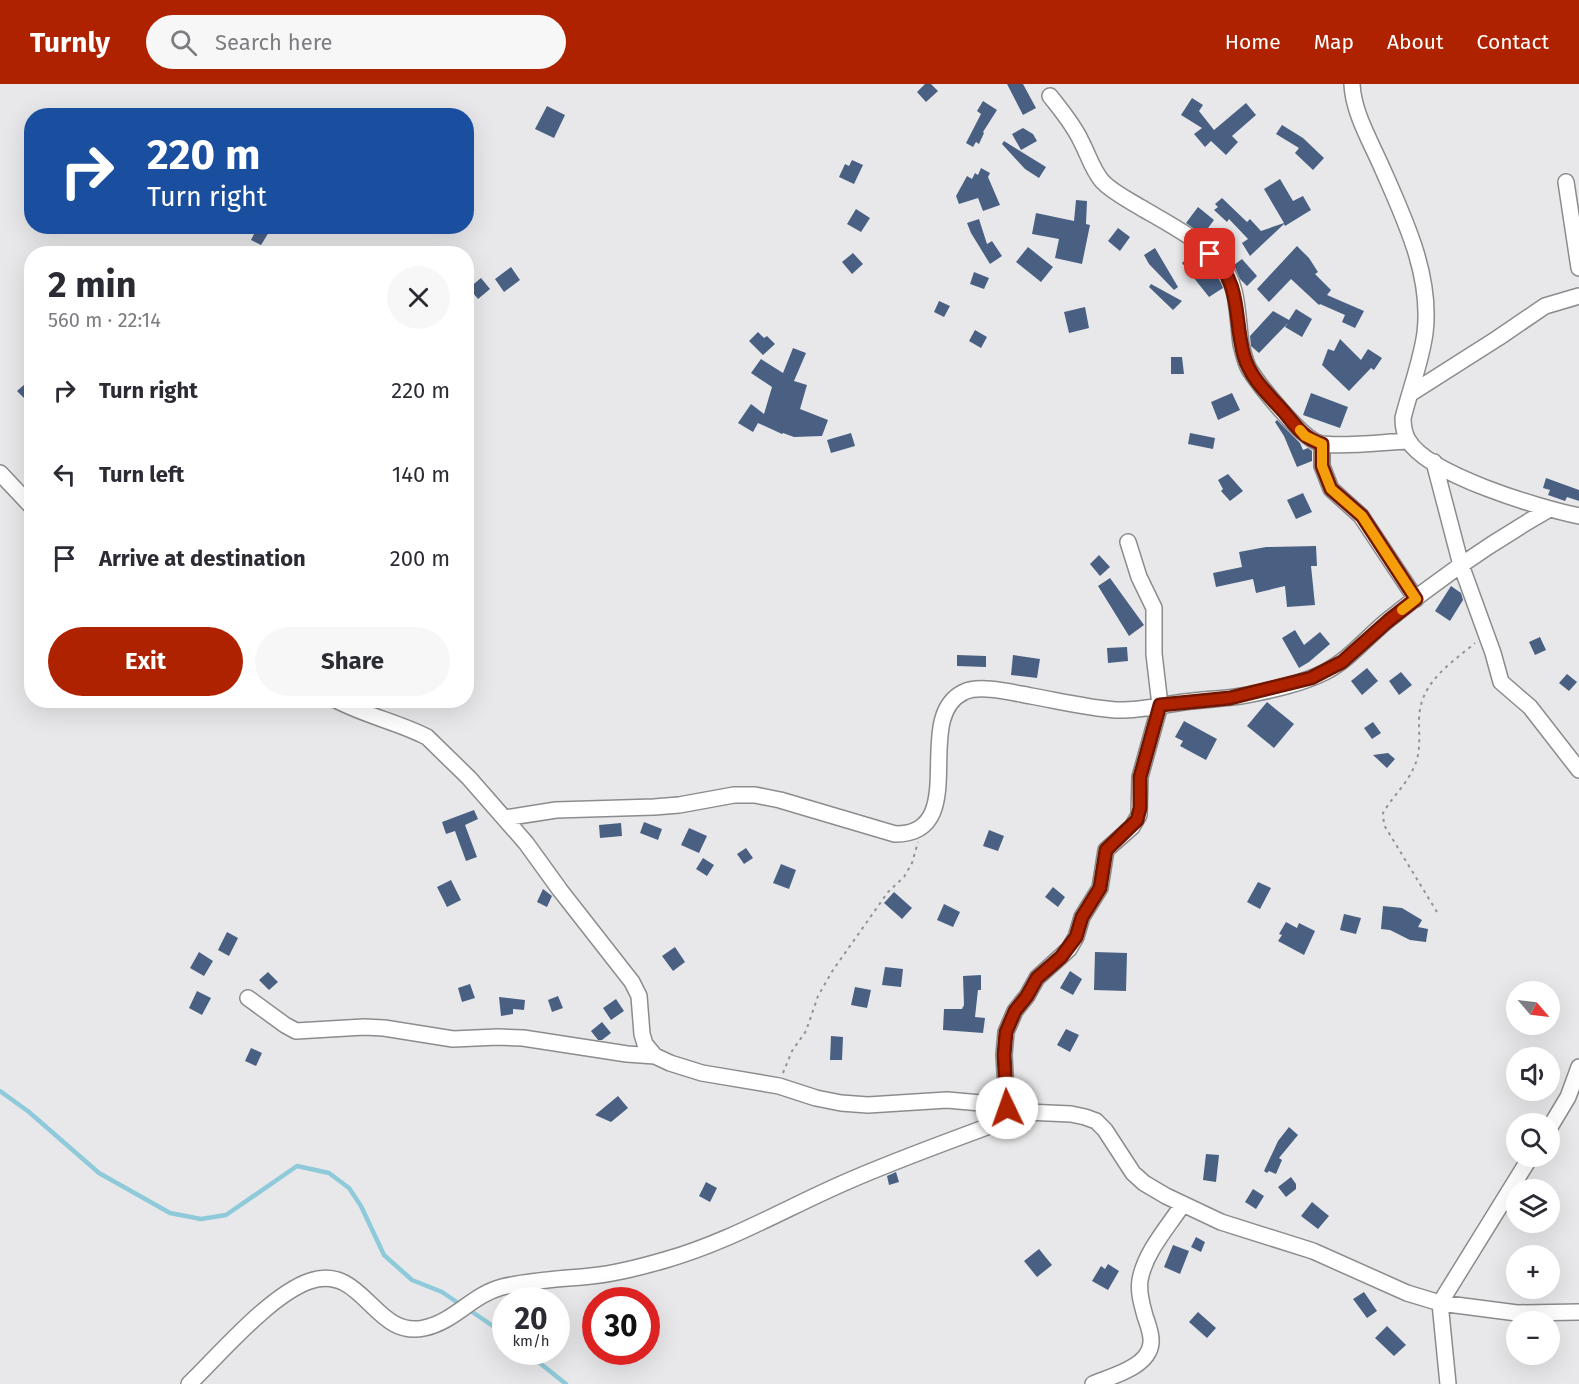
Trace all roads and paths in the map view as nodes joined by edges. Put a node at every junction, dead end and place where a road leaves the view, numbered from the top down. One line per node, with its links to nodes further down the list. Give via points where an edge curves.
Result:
1 (1352, 84): 6 (street, via 1357,110 1415,247 1422,283 1425,333)
2 (1050, 96): 8 (street, via 1068,118 1103,182 1176,228 1220,262 1230,279 1248,368 1305,436)
3 (1566, 182): 4 (street)
4 (1579, 268)
5 (1579, 296): 6 (street, via 1545,306)
6 (1410, 394): 7 (street, via 1403,418)
7 (1408, 441): 8 (street); 9 (street)
8 (1322, 444): 16 (street, via 1322,466 1331,489 1362,516)
9 (1434, 462): 12 (street, via 1490,490); 15 (street)
10 (0, 473): 11 (street)
11 (24, 498)
12 (1548, 510): 13 (street); 15 (street)
13 (1579, 516)
14 (1128, 542): 18 (street, via 1154,608)
15 (1461, 565): 16 (street); 17 (street)
16 (1416, 599): 18 (street, via 1342,662 1311,678 1230,698)
17 (1486, 633): 20 (street, via 1501,682 1530,706); 23 (path, via 1426,688 1419,711 1415,767 1383,813 1384,825)
18 (1160, 705): 22 (street, via 1110,709 1010,692 965,691 955,698 942,724 937,795 932,814); 28 (street, via 1140,777 1137,820 1106,850 1100,888 1082,917 1076,937 1037,978 1006,1032)
19 (353, 708): 21 (street, via 427,737)
20 (1579, 770)
21 (505, 818): 22 (street, via 556,810 662,806 755,795 895,834 910,834); 25 (street, via 632,982 639,996 645,1044)
22 (922, 828): 27 (path, via 904,877 846,948 818,996 806,1031 786,1062)
23 (1437, 912)
24 (248, 998): 25 (street, via 296,1031 384,1028 453,1039 523,1038)
25 (655, 1056): 27 (street, via 702,1073)
26 (1579, 1067): 30 (street)
27 (779, 1086): 28 (street, via 848,1104 947,1100)
28 (1007, 1108): 29 (street)
29 (1026, 1112): 32 (street, via 1071,1114 1096,1121 1133,1173); 35 (street, via 847,1181 738,1234 665,1260 595,1276 500,1288 480,1295 443,1322 422,1329 404,1329 386,1320 351,1285 330,1277 310,1281 255,1318)
30 (1558, 1113)
31 (1524, 1167): 33 (street)
32 (1183, 1204): 33 (street); 36 (street, via 1148,1257 1139,1283 1150,1330 1150,1350 1138,1364)
33 (1440, 1303): 34 (street, via 1517,1313); 37 (street)
34 (1579, 1312)
35 (189, 1384)
36 (1094, 1384)
37 (1448, 1384)

